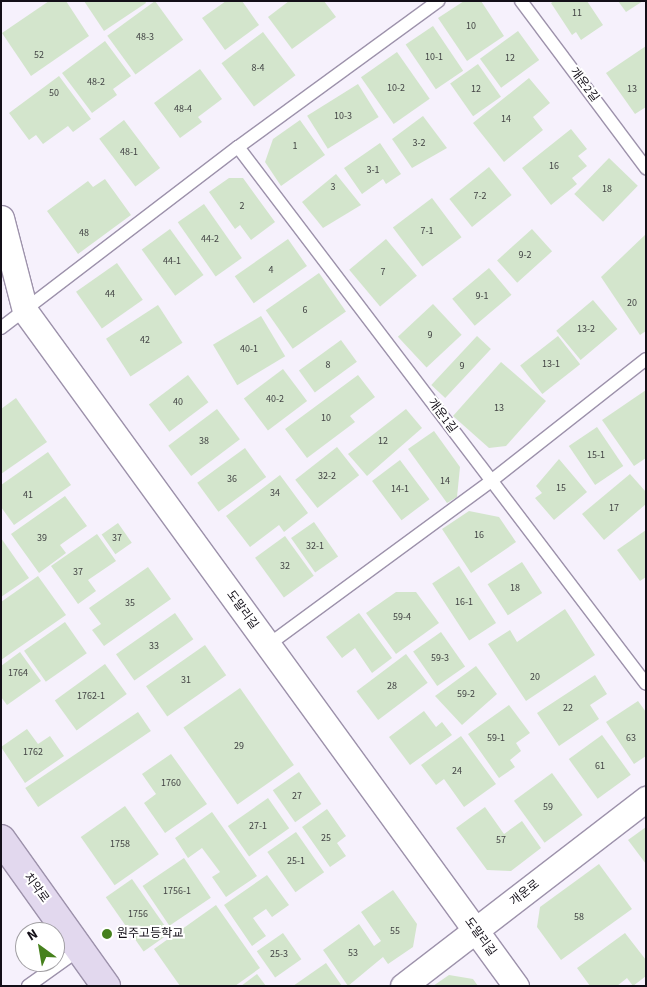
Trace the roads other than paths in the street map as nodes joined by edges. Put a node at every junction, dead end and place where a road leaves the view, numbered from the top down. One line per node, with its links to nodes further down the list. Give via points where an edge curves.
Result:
1 (438, 1): 3 (lane)
2 (521, 1): 4 (lane, 개운2길)
3 (238, 146): 6 (lane); 9 (lane, 개운1길)
4 (646, 168)
5 (1, 218): 6 (street, 도말리길)
6 (25, 311): 7 (lane); 10 (street, 도말리길)
7 (1, 328)
8 (646, 359): 9 (lane)
9 (491, 481): 10 (lane); 11 (lane, 개운1길)
10 (268, 645): 14 (street, 도말리길)
11 (646, 684)
12 (646, 799): 14 (street, 개운로)
13 (2, 841): 15 (main road, 치악로)
14 (476, 931): 18 (street, 개운로); 19 (street, 도말리길)
15 (80, 949): 16 (lane); 17 (main road, 치악로)
16 (28, 986)
17 (106, 986)
18 (403, 986)
19 (516, 986)

